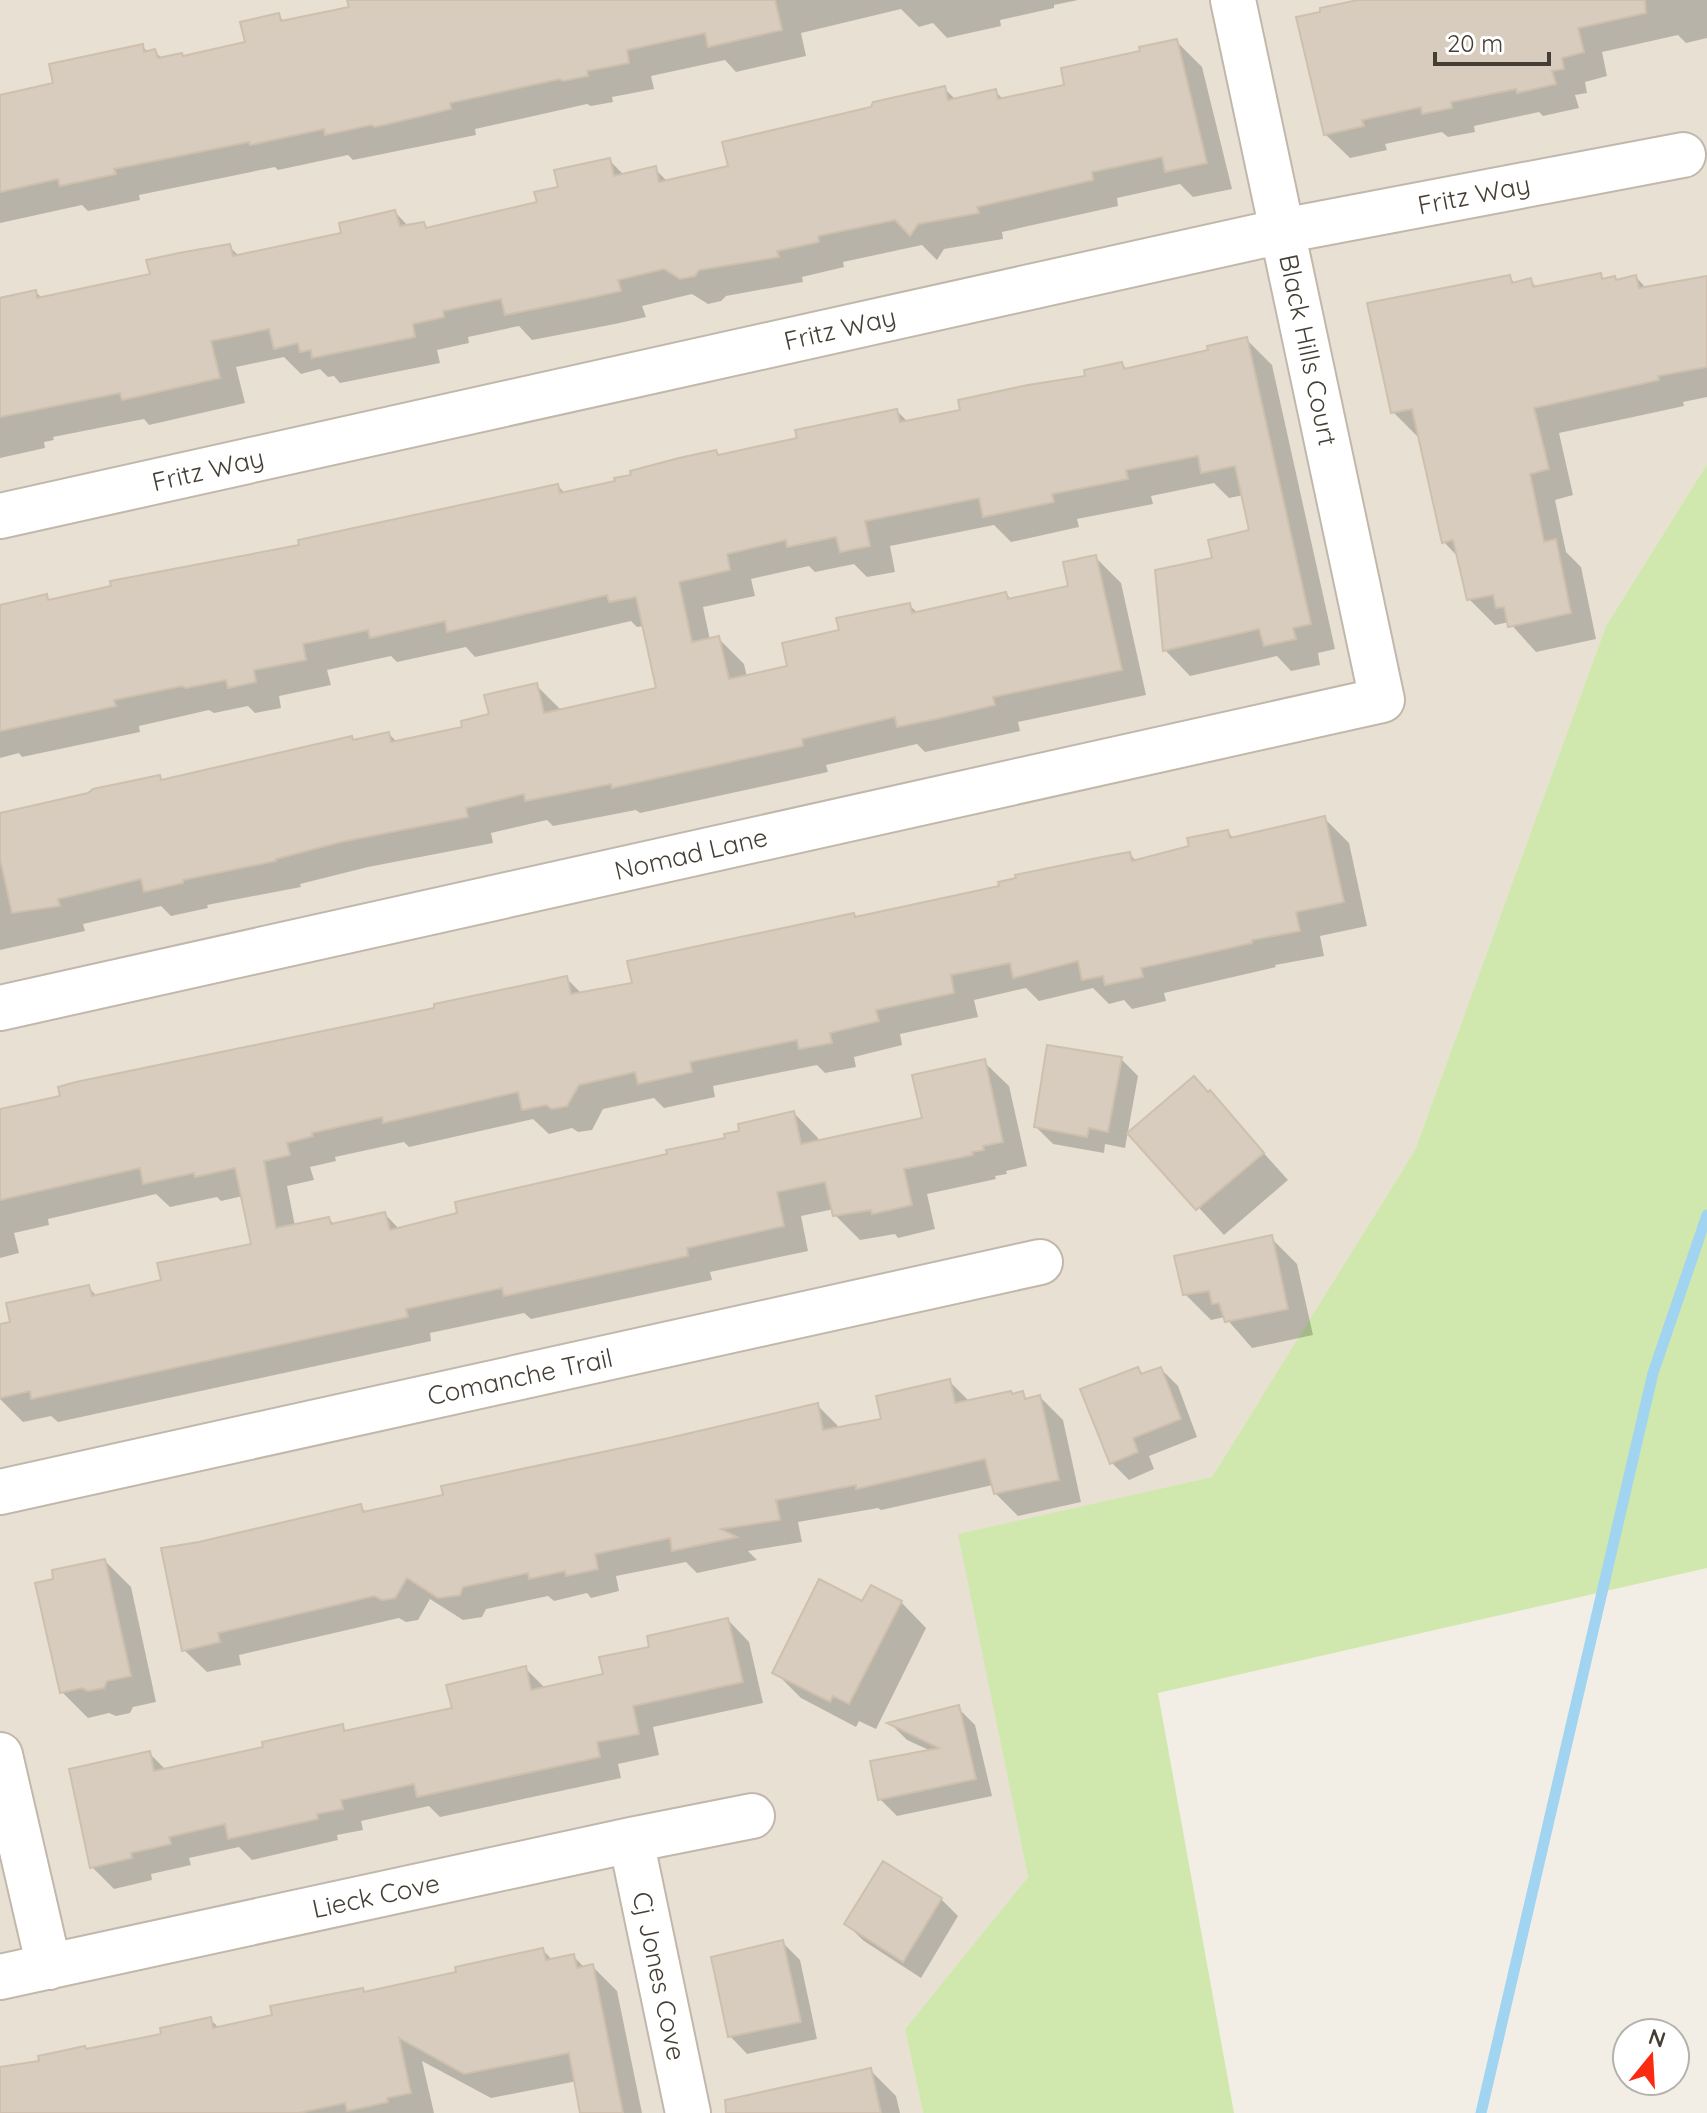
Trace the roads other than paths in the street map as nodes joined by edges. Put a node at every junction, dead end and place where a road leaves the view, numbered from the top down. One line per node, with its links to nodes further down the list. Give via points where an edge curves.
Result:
1 (1233, 0): 3 (street, Black Hills Court)
2 (1683, 155): 3 (street, Fritz Way)
3 (1282, 231): 4 (street, Fritz Way); 5 (street, Black Hills Court)
4 (0, 516)
5 (1382, 700): 6 (street, Nomad Lane)
6 (0, 1008)
7 (1040, 1262): 8 (street, Comanche Trail)
8 (0, 1492)
9 (0, 1755): 12 (street)
10 (752, 1816): 11 (street, Lieck Cove)
11 (631, 1840): 12 (street, Lieck Cove); 14 (street, Cj Jones Cove)
12 (49, 1967): 13 (street, Lieck Cove)
13 (0, 1977)
14 (688, 2113)

